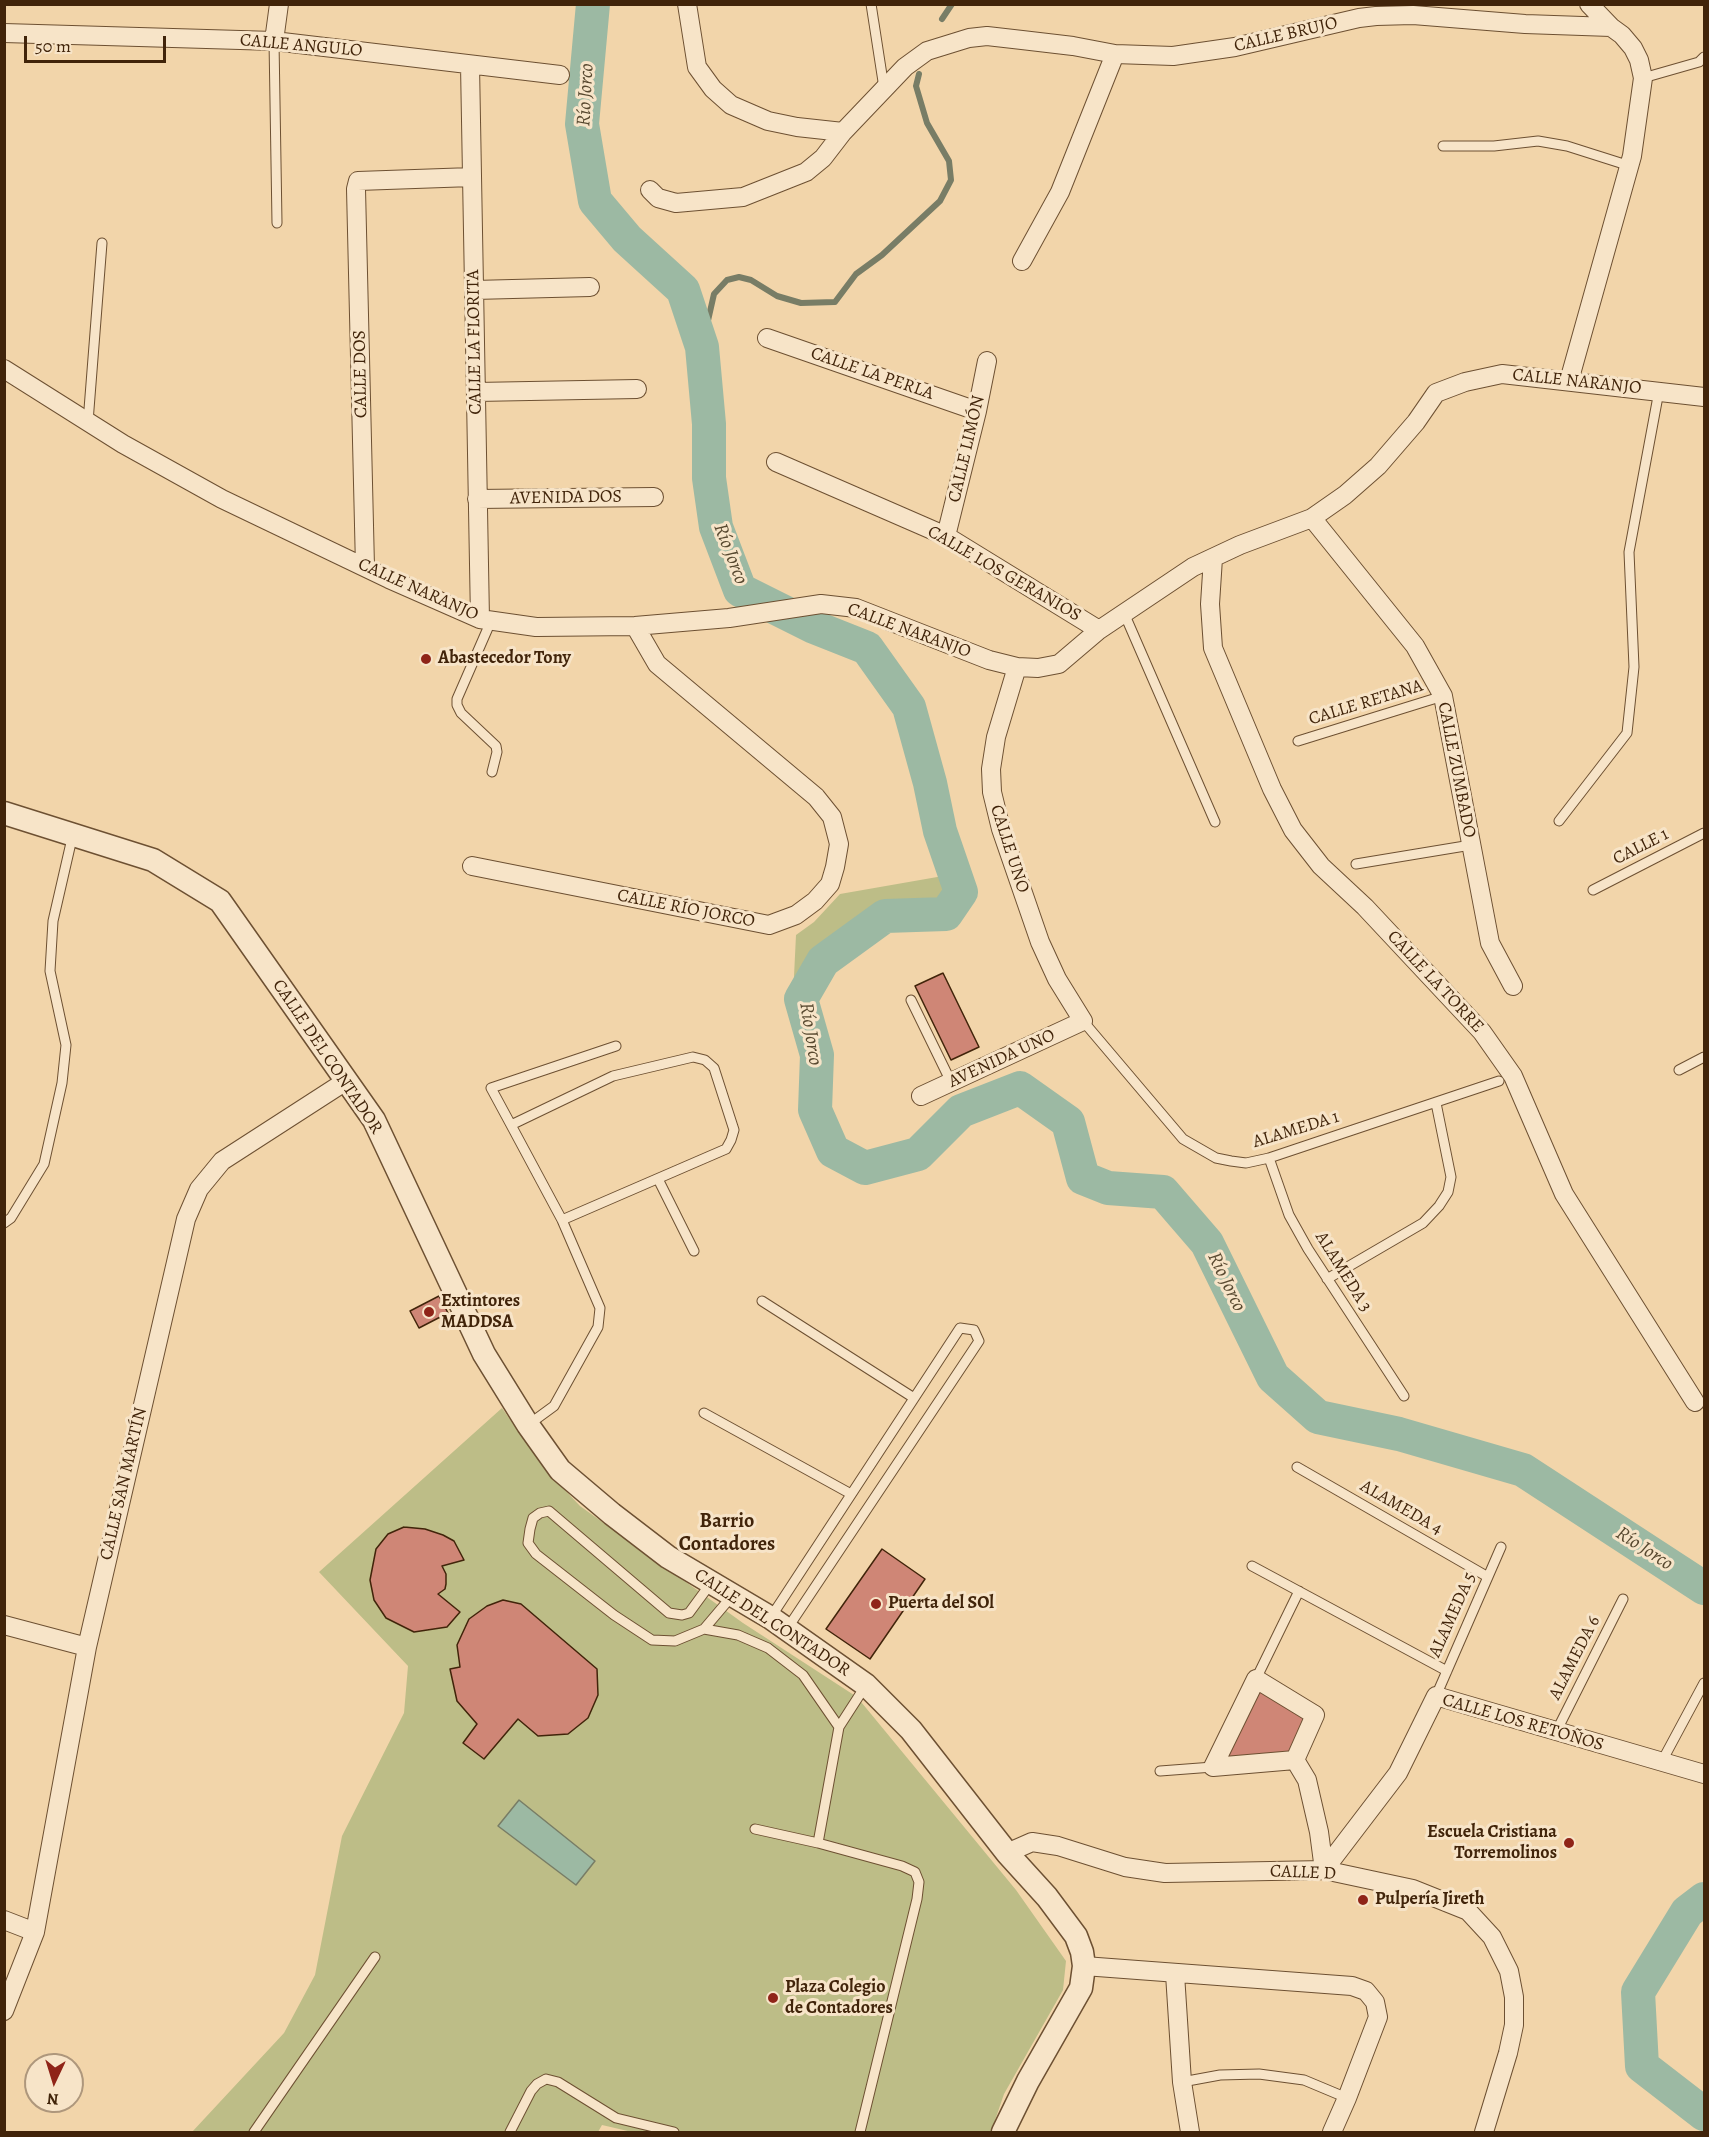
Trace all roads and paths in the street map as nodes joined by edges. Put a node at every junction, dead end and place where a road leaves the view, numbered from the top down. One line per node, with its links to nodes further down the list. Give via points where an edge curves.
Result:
1 (279, 4): 7 (street)
2 (687, 4): 14 (street, via 697,67 731,105 768,121)
3 (871, 4): 13 (lane)
4 (1589, 4): 5 (street)
5 (1611, 27): 8 (street, CALLE BRUJO, via 1376,16 1235,47 1173,56); 12 (street, via 1633,48)
6 (4, 33): 7 (street, CALLE ANGULO)
7 (274, 41): 10 (street, CALLE ANGULO); 19 (lane)
8 (1115, 54): 13 (street, CALLE BRUJO, via 987,36 969,38 927,51); 21 (street, via 1060,192)
9 (1704, 57): 12 (lane, via 1699,62)
10 (470, 65): 11 (street, CALLE ANGULO); 17 (street, CALLE LA FLORITA)
11 (560, 75)
12 (1643, 78): 16 (street)
13 (884, 90): 14 (street, CALLE BRUJO)
14 (843, 132): 18 (street, CALLE BRUJO, via 806,172 743,197 676,203 658,198)
15 (1443, 146): 16 (lane, via 1538,141)
16 (1630, 166): 27 (street)
17 (472, 177): 23 (street, CALLE LA FLORITA); 40 (street, CALLE DOS, via 358,181)
18 (650, 190)
19 (277, 223)
20 (102, 243): 33 (lane)
21 (1022, 261)
22 (590, 287): 23 (street)
23 (474, 290): 29 (street, CALLE LA FLORITA)
24 (767, 338): 32 (street, CALLE LA PERLA)
25 (987, 361): 32 (street, CALLE LIMÓN)
26 (4, 369): 33 (street, CALLE NARANJO)
27 (1569, 381): 30 (street, CALLE NARANJO); 37 (street, CALLE NARANJO, via 1502,374 1436,393 1378,466)
28 (637, 389): 29 (street)
29 (476, 392): 36 (street, CALLE LA FLORITA)
30 (1659, 392): 31 (street, CALLE NARANJO); 50 (lane, via 1629,552 1634,667 1627,733)
31 (1704, 397)
32 (977, 411): 38 (street, CALLE LIMÓN)
33 (88, 422): 40 (street, CALLE NARANJO, via 222,499)
34 (776, 462): 38 (street, CALLE LOS GERANIOS)
35 (654, 497): 36 (street, AVENIDA DOS)
36 (477, 499): 42 (street, CALLE LA FLORITA)
37 (1312, 518): 39 (street, CALLE NARANJO); 46 (street, CALLE ZUMBADO, via 1415,646)
38 (946, 536): 44 (street, CALLE LOS GERANIOS)
39 (1213, 558): 41 (street, CALLE NARANJO, via 1193,567); 79 (street, CALLE LA TORRE, via 1213,648 1293,830 1321,866 1365,907 1482,1032 1514,1076 1564,1194)
40 (365, 567): 42 (street, CALLE NARANJO)
41 (1124, 614): 44 (street, CALLE NARANJO); 51 (lane)
42 (485, 620): 43 (street, CALLE NARANJO, via 536,627); 48 (lane, via 457,699 461,713 496,746)
43 (635, 627): 45 (street, CALLE NARANJO, via 821,604 856,608 961,650); 56 (street, CALLE RÍO JORCO, via 657,664 816,796 832,817 839,844 830,884 816,901 796,915 769,925)
44 (1099, 630): 45 (street, CALLE NARANJO, via 1059,664)
45 (1017, 667): 60 (street, CALLE UNO, via 996,737 992,792 1001,830 1040,942 1057,980)
46 (1443, 696): 47 (lane, CALLE RETANA); 54 (street, CALLE ZUMBADO)
47 (1298, 741)
48 (492, 772)
49 (4, 813): 53 (street, CALLE DEL CONTADOR)
50 (1559, 821)
51 (1215, 822)
52 (1704, 833): 57 (lane, CALLE 1)
53 (73, 834): 64 (street, CALLE DEL CONTADOR, via 153,860 220,901); 73 (lane, via 53,921 50,971 66,1045 62,1083 45,1164)
54 (1471, 845): 55 (lane); 58 (street, CALLE ZUMBADO, via 1490,943)
55 (1356, 864)
56 (472, 866)
57 (1593, 890)
58 (1513, 986)
59 (911, 1000): 66 (lane)
60 (1083, 1021): 66 (street, AVENIDA UNO); 70 (lane, ALAMEDA 1, via 1183,1139 1216,1158 1246,1163)
61 (616, 1046): 69 (lane, via 491,1088)
62 (1704, 1057): 63 (lane)
63 (1679, 1070)
64 (346, 1081): 81 (street, CALLE DEL CONTADOR, via 374,1120 484,1354); 94 (street, CALLE SAN MARTÍN, via 222,1161 199,1189 186,1218)
65 (1499, 1081): 68 (lane, ALAMEDA 1)
66 (951, 1082): 67 (street, AVENIDA UNO)
67 (921, 1096)
68 (1436, 1103): 70 (lane, ALAMEDA 1); 75 (lane, via 1451,1177 1448,1192 1423,1223)
69 (512, 1125): 71 (lane, via 613,1076 672,1060 705,1060 714,1068 734,1130 731,1140 726,1149); 72 (lane)
70 (1269, 1158): 75 (lane, ALAMEDA 3, via 1289,1215)
71 (658, 1179): 72 (lane); 74 (lane)
72 (562, 1220): 81 (lane, via 601,1316 554,1406)
73 (4, 1223)
74 (694, 1251)
75 (1327, 1279): 77 (lane, ALAMEDA 3)
76 (762, 1301): 78 (lane)
77 (1404, 1396)
78 (914, 1398): 83 (lane); 91 (lane, via 960,1328 974,1330 979,1341)
79 (1695, 1402)
80 (704, 1413): 83 (lane)
81 (528, 1425): 87 (street, CALLE DEL CONTADOR, via 560,1470 669,1557)
82 (1297, 1467): 86 (lane, ALAMEDA 4)
83 (851, 1494): 91 (lane)
84 (1501, 1547): 86 (lane, ALAMEDA 5)
85 (1252, 1566): 88 (lane)
86 (1488, 1577): 95 (lane, ALAMEDA 5)
87 (711, 1583): 89 (street, CALLE DEL CONTADOR); 93 (lane, via 689,1613 669,1613 549,1511 533,1518 528,1543 537,1554 652,1640 675,1641)
88 (1299, 1591): 95 (lane); 96 (lane)
89 (732, 1596): 91 (street, CALLE DEL CONTADOR); 93 (lane)
90 (1623, 1599): 101 (lane, ALAMEDA 6)
91 (779, 1623): 98 (street, CALLE DEL CONTADOR)
92 (4, 1625): 94 (street)
93 (704, 1629): 100 (lane, via 738,1635 768,1648 803,1675)
94 (87, 1647): 112 (street, CALLE SAN MARTÍN)
95 (1447, 1671): 99 (lane, ALAMEDA 5)
96 (1256, 1678): 102 (street, via 1315,1715); 104 (street)
97 (1704, 1683): 103 (lane)
98 (866, 1684): 100 (lane); 109 (street, CALLE DEL CONTADOR, via 911,1730)
99 (1436, 1696): 101 (street, CALLE LOS RETOÑOS); 110 (street, CALLE LOS RETOÑOS, via 1398,1773)
100 (839, 1727): 108 (lane)
101 (1556, 1732): 103 (street, CALLE LOS RETOÑOS)
102 (1295, 1760): 104 (street); 110 (street, via 1307,1780)
103 (1661, 1763): 106 (street, CALLE LOS RETOÑOS)
104 (1213, 1767): 105 (lane)
105 (1160, 1771)
106 (1704, 1774)
107 (755, 1829): 108 (lane)
108 (818, 1843): 122 (lane, via 902,1866 915,1872 919,1882)
109 (1007, 1853): 110 (street, CALLE D, via 1032,1842 1125,1867 1165,1873); 114 (street, CALLE DEL CONTADOR, via 1076,1936)
110 (1324, 1870): 126 (street, CALLE D, via 1413,1889 1468,1911 1492,1937 1509,1971 1514,2025)
111 (4, 1920): 112 (street)
112 (35, 1932): 116 (street, CALLE SAN MARTÍN)
113 (375, 1958): 119 (lane)
114 (1084, 1966): 115 (street); 123 (street, CALLE DEL CONTADOR, via 1081,1988 1028,2081)
115 (1175, 1974): 117 (street); 118 (street, via 1352,1986 1366,1991 1375,2002 1378,2017)
116 (4, 2011)
117 (1182, 2082): 118 (lane, via 1220,2075 1259,2074 1304,2080); 124 (street)
118 (1347, 2098): 125 (street)
119 (254, 2133)
120 (510, 2133): 121 (lane, via 531,2091 546,2079 558,2082 616,2118)
121 (674, 2133)
122 (860, 2133)
123 (1004, 2133)
124 (1190, 2133)
125 (1332, 2133)
126 (1484, 2133)

